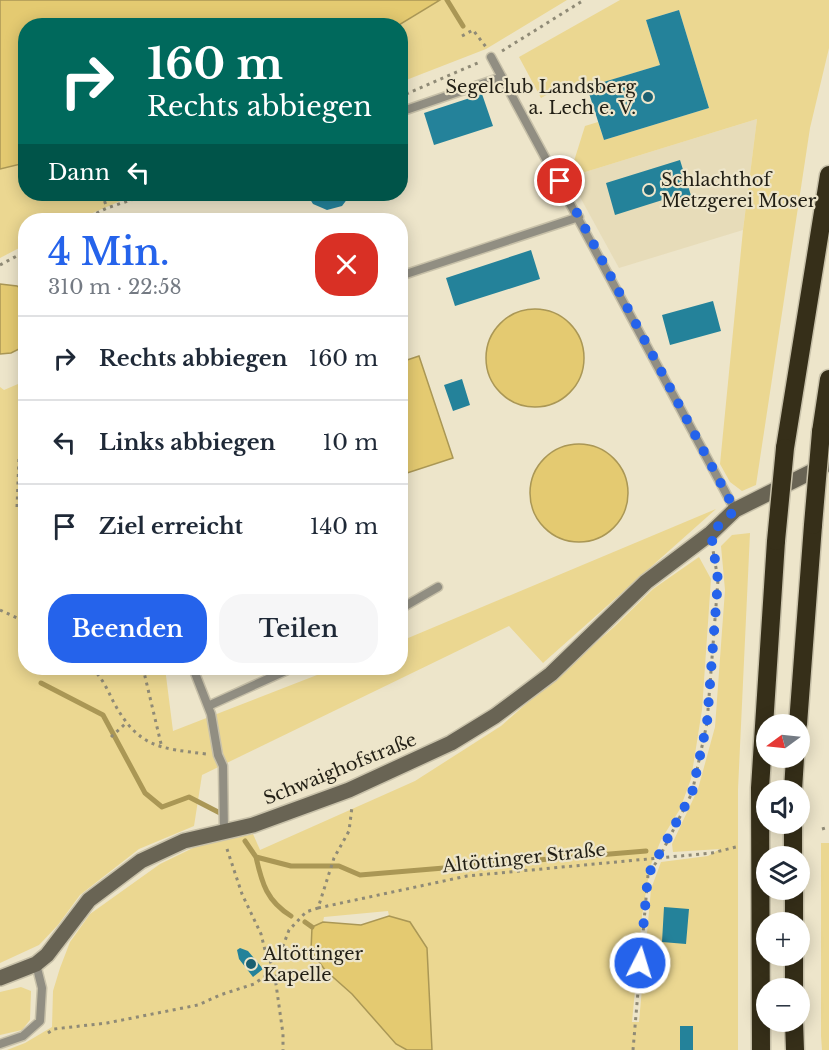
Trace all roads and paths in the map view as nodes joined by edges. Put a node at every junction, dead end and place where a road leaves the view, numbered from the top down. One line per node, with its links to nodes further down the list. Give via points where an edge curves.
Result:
1 (462, 36): 2 (path, via 473,30)
2 (483, 42)
3 (491, 57): 4 (lane)
4 (502, 77): 5 (lane); 11 (lane)
5 (408, 109)
6 (829, 175): 48 (highway, bridge, via 785,448 776,542 760,788)
7 (105, 201): 9 (path)
8 (128, 201): 9 (path)
9 (108, 208): 10 (path)
10 (98, 213)
11 (579, 218): 14 (lane); 19 (lane)
12 (18, 255): 13 (path)
13 (0, 265)
14 (408, 273)
15 (829, 379): 30 (highway, bridge, via 820,432)
16 (829, 463): 19 (street, Schwaighofstraße)
17 (18, 482): 18 (path)
18 (17, 507)
19 (735, 510): 20 (street, Schwaighofstraße)
20 (711, 533): 35 (street, Schwaighofstraße, via 646,582 551,674 495,716 443,747); 38 (path, via 718,580 707,723 692,793)
21 (438, 587): 22 (lane)
22 (408, 604)
23 (0, 610): 24 (path)
24 (18, 618)
25 (97, 675): 31 (path)
26 (145, 675): 33 (path)
27 (196, 675): 29 (lane)
28 (277, 675): 29 (lane)
29 (208, 706): 34 (lane)
30 (799, 714)
31 (126, 723): 32 (path); 33 (path, via 140,737)
32 (111, 737)
33 (162, 748): 34 (path)
34 (218, 755): 36 (lane, via 223,766)
35 (349, 790): 36 (street, Schwaighofstraße); 39 (path, via 349,831 334,858)
36 (224, 832): 40 (street, Schwaighofstraße, via 184,841 141,861 89,900); 41 (path, via 242,894)
37 (736, 848): 38 (path, Altöttinger Straße)
38 (659, 858): 39 (path, Altöttinger Straße, via 467,876); 47 (path, via 648,875)
39 (318, 908): 41 (path, via 306,912 289,930)
40 (36, 964): 42 (street, Schwaighofstraße); 45 (lane, via 42,988 40,1021 23,1036)
41 (274, 970): 43 (path, via 254,984 198,1005); 46 (path)
42 (0, 978)
43 (67, 1027)
44 (794, 1032): 49 (highway)
45 (0, 1044)
46 (283, 1050)
47 (633, 1050)
48 (761, 1050)
49 (795, 1050)

